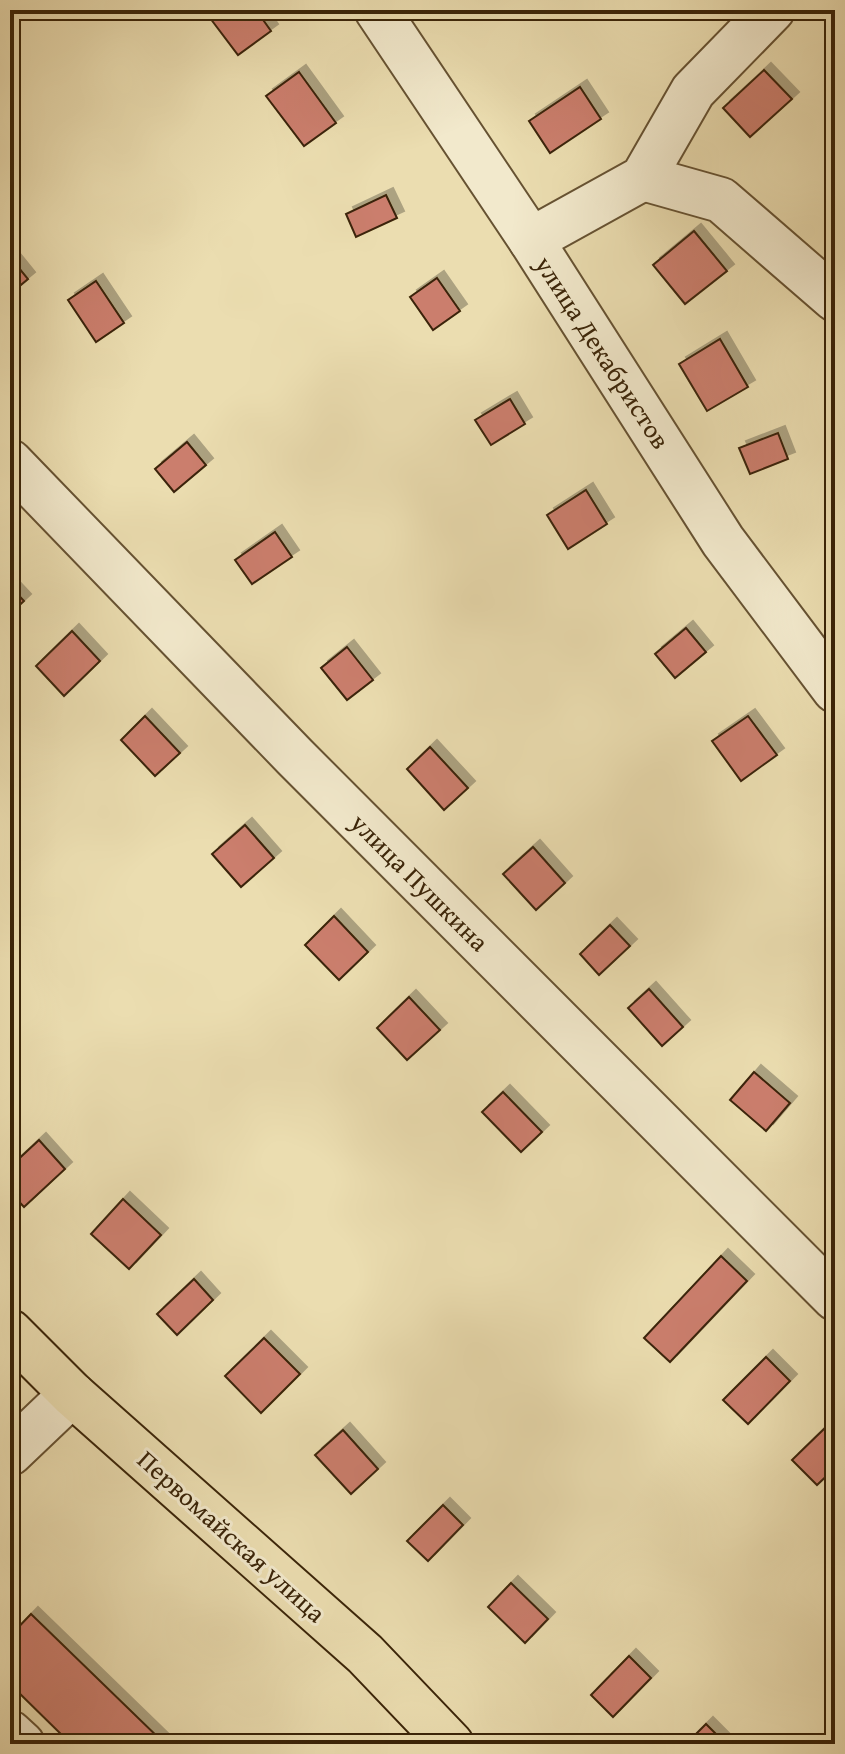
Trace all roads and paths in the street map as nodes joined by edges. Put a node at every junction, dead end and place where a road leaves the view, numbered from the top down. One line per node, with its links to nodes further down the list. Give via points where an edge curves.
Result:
1 (377, 10): 4 (street, улица Декабристов)
2 (772, 10): 3 (street, via 693,91)
3 (643, 178): 4 (street); 5 (street, via 721,200)
4 (531, 240): 7 (street, улица Декабристов, via 723,541)
5 (835, 299)
6 (10, 462): 8 (street, улица Пушкина, via 295,757)
7 (835, 690)
8 (835, 1298)
9 (10, 1332): 10 (main road, Первомайская улица)
10 (72, 1394): 11 (street); 14 (main road, Первомайская улица, via 365,1654)
11 (10, 1453)
12 (10, 1733): 13 (street)
13 (22, 1744)
14 (451, 1744)

